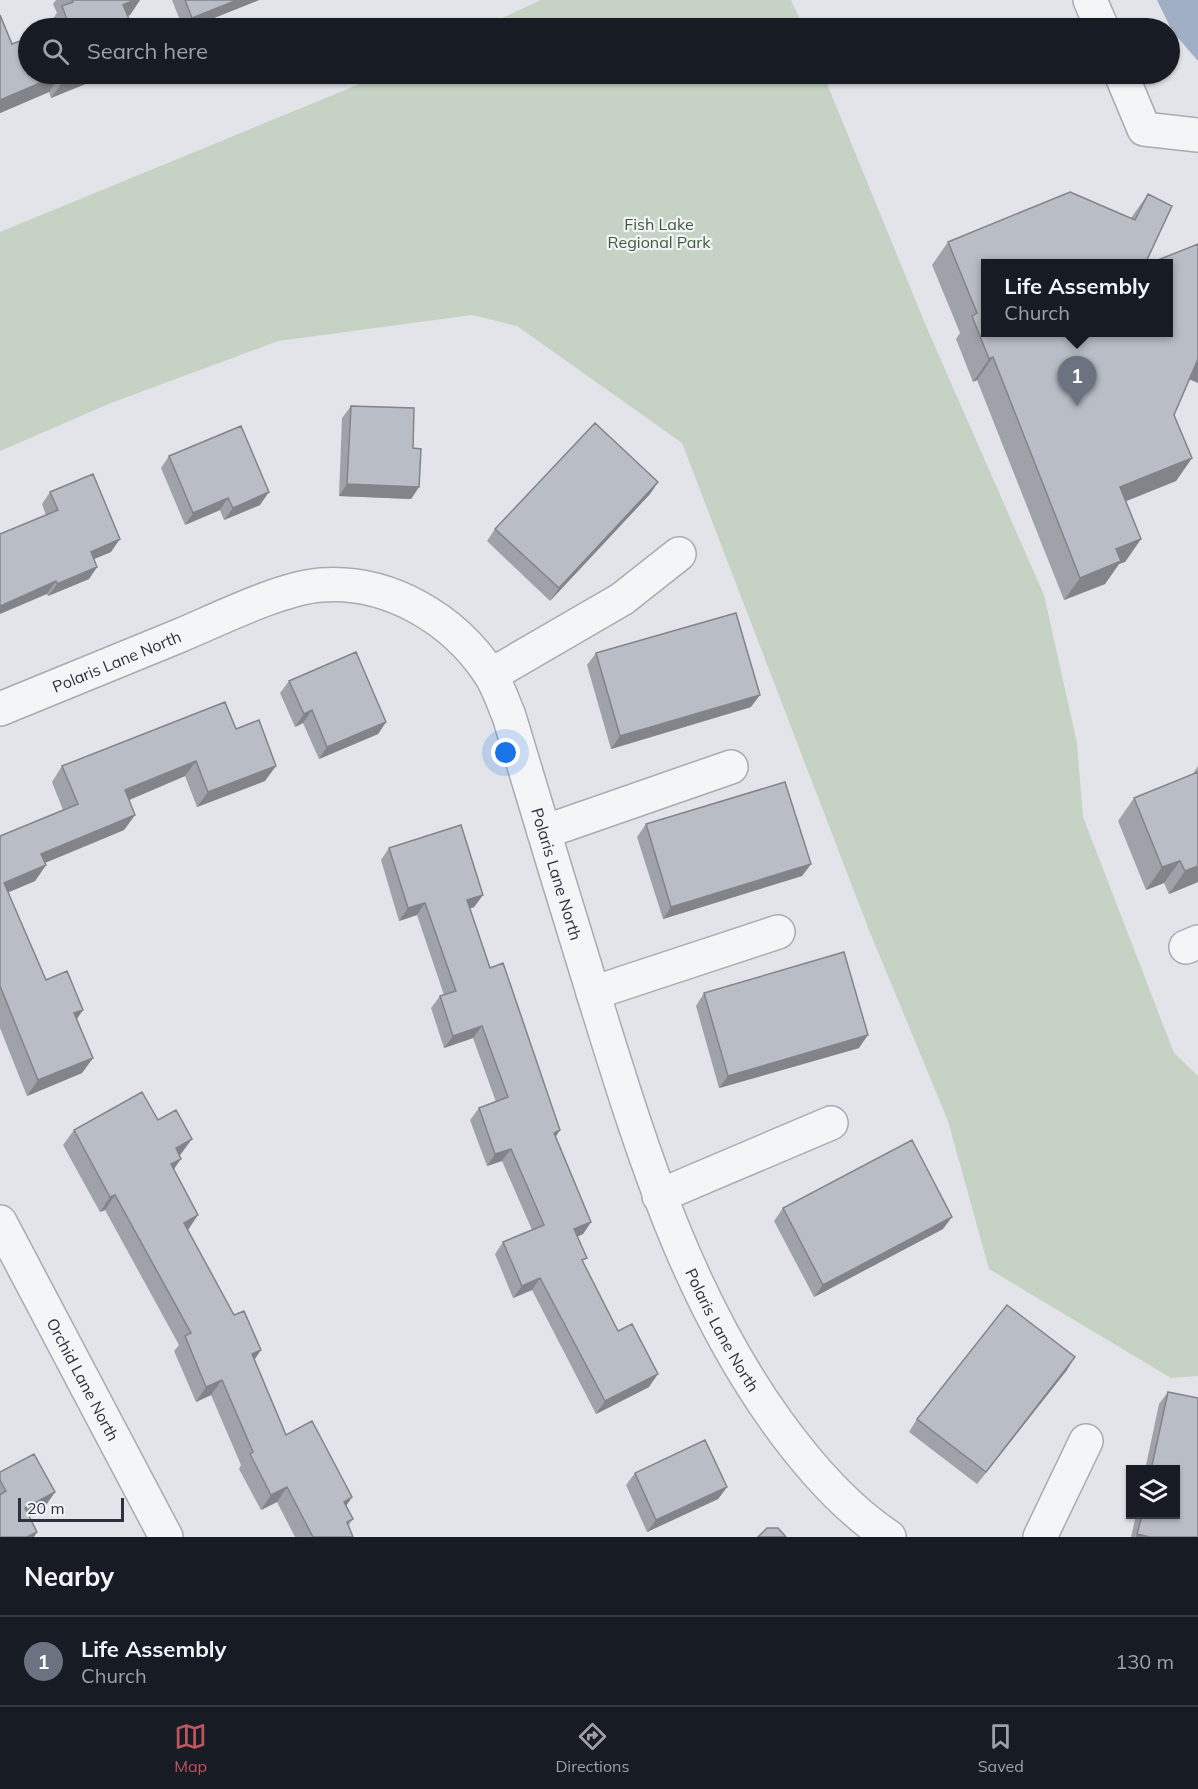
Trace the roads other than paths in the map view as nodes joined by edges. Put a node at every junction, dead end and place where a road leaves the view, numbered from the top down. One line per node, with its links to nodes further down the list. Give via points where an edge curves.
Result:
1 (1090, 0): 2 (street)
2 (1098, 18)
3 (1125, 84): 4 (street, via 1144,129)
4 (1198, 135)
5 (679, 554): 6 (street, via 622,599)
6 (491, 675): 7 (street, Polaris Lane North, via 457,633 425,610 366,588 321,585 273,597); 9 (street, Polaris Lane North, via 509,716)
7 (0, 709)
8 (731, 767): 9 (street)
9 (544, 832): 11 (street, Polaris Lane North)
10 (778, 932): 11 (street)
11 (593, 993): 13 (street, Polaris Lane North)
12 (831, 1123): 13 (street)
13 (659, 1196): 17 (street, Polaris Lane North, via 711,1316 763,1403 830,1488)
14 (0, 1222): 16 (street, Orchid Lane North)
15 (1086, 1442): 18 (street)
16 (166, 1537)
17 (890, 1537)
18 (1040, 1537)

